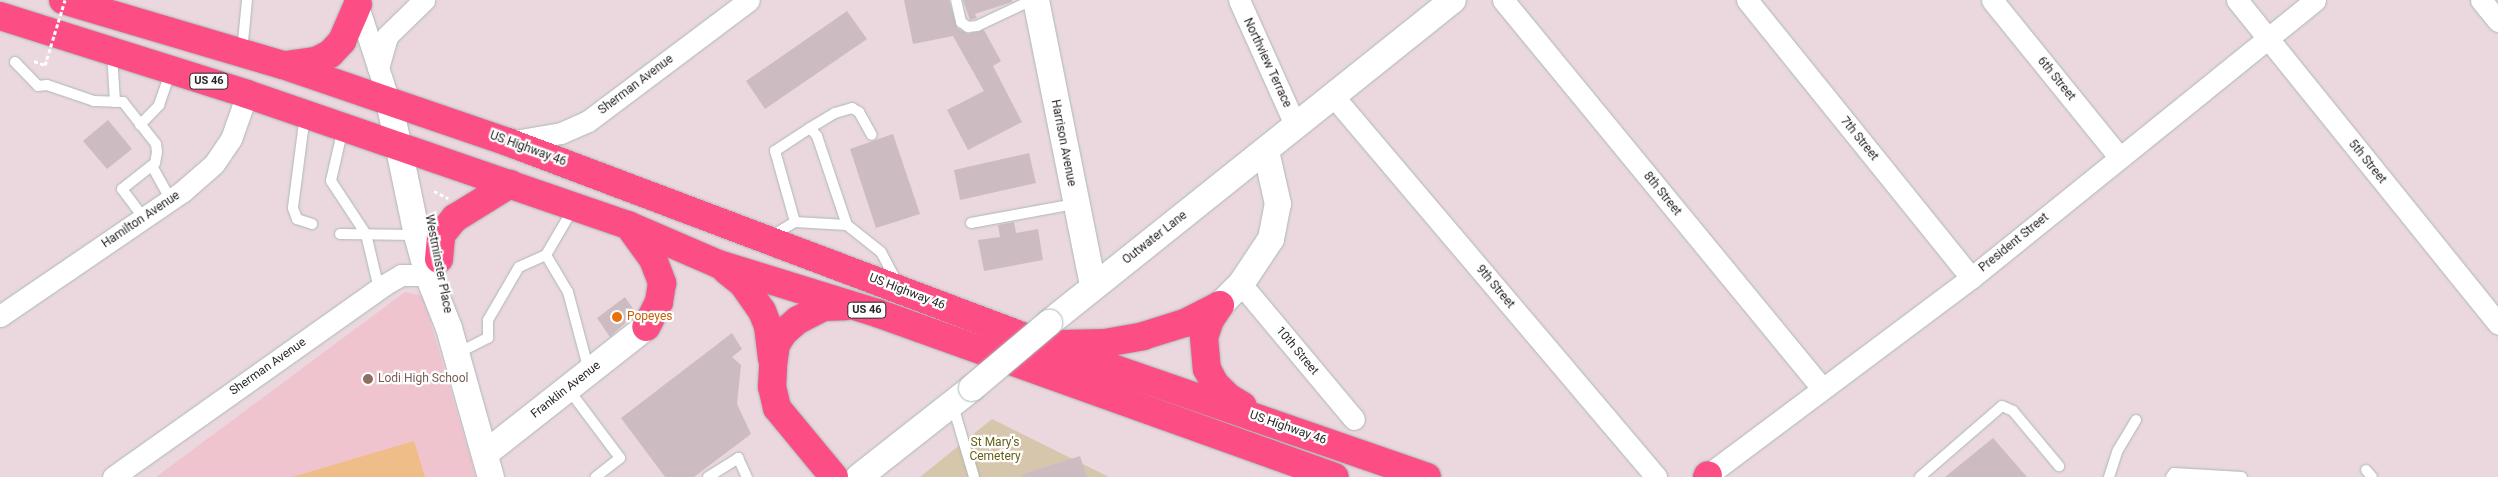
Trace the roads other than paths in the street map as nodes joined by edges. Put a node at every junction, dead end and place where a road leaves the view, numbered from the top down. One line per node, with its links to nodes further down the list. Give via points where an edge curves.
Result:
1 (64, 0): 21 (highway, US 46)
2 (247, 0): 21 (lane)
3 (424, 0): 24 (street, via 387,36)
4 (749, 0): 36 (street, Sherman Avenue, via 588,121 561,133)
5 (956, 0): 6 (lane, via 961,22 968,27 977,26)
6 (1032, 0)
7 (1036, 0): 43 (street, Harrison Avenue)
8 (1238, 0): 33 (street, Northview Terrace)
9 (1452, 0): 27 (street, Outwater Lane)
10 (1503, 0): 72 (street, 8th Street)
11 (1747, 0): 58 (street, 7th Street)
12 (1992, 0): 39 (street, 6th Street)
13 (2237, 0): 19 (street, 5th Street)
14 (2315, 0): 19 (street, President Street)
15 (2481, 0): 18 (street)
16 (357, 2): 23 (highway, via 342,42 330,54 316,61); 24 (street, Westminster Place)
17 (0, 16): 20 (highway, US 46)
18 (2498, 21)
19 (2268, 38): 39 (street, President Street); 66 (street, 5th Street)
20 (112, 49): 25 (highway, US 46); 29 (lane)
21 (242, 53): 23 (highway, US 46)
22 (15, 62): 29 (lane, via 38,86 46,84 94,102)
23 (283, 65): 28 (highway, US 46)
24 (378, 68): 28 (street, Westminster Place)
25 (171, 69): 26 (highway, US 46); 31 (lane, via 159,105)
26 (247, 94): 30 (highway, US 46); 42 (street, Hamilton Avenue, via 231,139 214,164)
27 (1334, 97): 33 (street, Outwater Lane); 90 (street, 9th Street)
28 (389, 101): 36 (highway, US Highway 46 / US 46); 37 (street, Westminster Place)
29 (115, 102): 31 (lane, via 123,102)
30 (305, 114): 32 (highway, US 46); 48 (lane, via 293,208 298,219)
31 (140, 125): 40 (lane, via 156,144)
32 (343, 127): 37 (highway, US 46); 52 (lane, via 332,181)
33 (1296, 127): 38 (street, Outwater Lane)
34 (810, 128): 35 (lane, via 835,113 852,108); 46 (lane, via 775,152); 50 (lane, via 818,136)
35 (872, 135)
36 (508, 142): 54 (highway, US Highway 46 / US 46)
37 (400, 146): 41 (highway, US 46); 53 (street, Westminster Place); 57 (street, Westminster Place, via 425,200)
38 (1266, 151): 59 (street, via 1278,204 1272,239); 60 (street, Outwater Lane)
39 (2119, 157): 58 (street, President Street)
40 (152, 166): 42 (lane); 45 (lane, via 122,189)
41 (510, 184): 44 (highway, US 46); 57 (highway, via 455,218 441,235)
42 (170, 199): 45 (street, Hamilton Avenue)
43 (1075, 204): 47 (lane); 60 (street, Harrison Avenue)
44 (575, 206): 49 (highway, US 46); 55 (lane)
45 (144, 218): 65 (street, Hamilton Avenue)
46 (795, 222): 50 (lane); 54 (lane)
47 (971, 223)
48 (312, 224)
49 (628, 225): 56 (highway, US 46); 67 (highway, via 653,259 662,283 659,302)
50 (847, 226): 62 (lane, via 885,256)
51 (340, 234): 52 (lane)
52 (366, 234): 53 (lane); 61 (lane)
53 (417, 235): 57 (street, Westminster Place)
54 (767, 239): 62 (highway, US Highway 46 / US 46)
55 (546, 255): 69 (lane, via 519,267 488,320 488,338); 71 (lane, via 568,292)
56 (718, 264): 64 (highway, US 46); 70 (highway, via 743,284 762,311)
57 (434, 267): 61 (street, Sherman Avenue, via 401,275); 69 (street, Westminster Place)
58 (1971, 278): 72 (street, President Street)
59 (1241, 284): 63 (street); 75 (street, 10th Street)
60 (1093, 285): 68 (street, Outwater Lane)
61 (379, 289): 81 (street, Sherman Avenue)
62 (900, 290): 68 (highway, US Highway 46 / US 46)
63 (1220, 305): 68 (highway, via 1185,323 1105,343); 77 (highway, via 1204,337 1207,369 1215,384 1228,397)
64 (877, 313): 70 (highway, via 837,305 810,312 784,332 776,344); 88 (highway, US 46)
65 (0, 316)
66 (2498, 324)
67 (646, 326): 71 (street, Franklin Avenue)
68 (1047, 334): 74 (street, Outwater Lane, bridge); 77 (highway, US Highway 46 / US 46)
69 (457, 353): 78 (street, Westminster Place)
70 (773, 365): 85 (highway, via 772,387 777,408)
71 (590, 372): 73 (street, Franklin Avenue)
72 (1821, 387): 80 (street, President Street)
73 (568, 389): 78 (street, Franklin Avenue); 82 (lane, via 620,458)
74 (962, 395): 86 (street, Outwater Lane); 87 (lane)
75 (1354, 419)
76 (2136, 420): 92 (lane, via 2118,450)
77 (1275, 423): 89 (highway, US Highway 46 / US 46)
78 (489, 465)
79 (2059, 466): 91 (lane, via 2013,411 2002,406)
80 (1707, 476)
81 (113, 477)
82 (596, 477)
83 (708, 477): 84 (lane, via 738,458)
84 (747, 477)
85 (834, 477)
86 (859, 477)
87 (974, 477)
88 (1335, 477)
89 (1428, 477)
90 (1656, 477)
91 (1920, 477)
92 (2109, 477)
93 (2171, 477): 94 (lane, via 2174,473)
94 (2242, 477)

